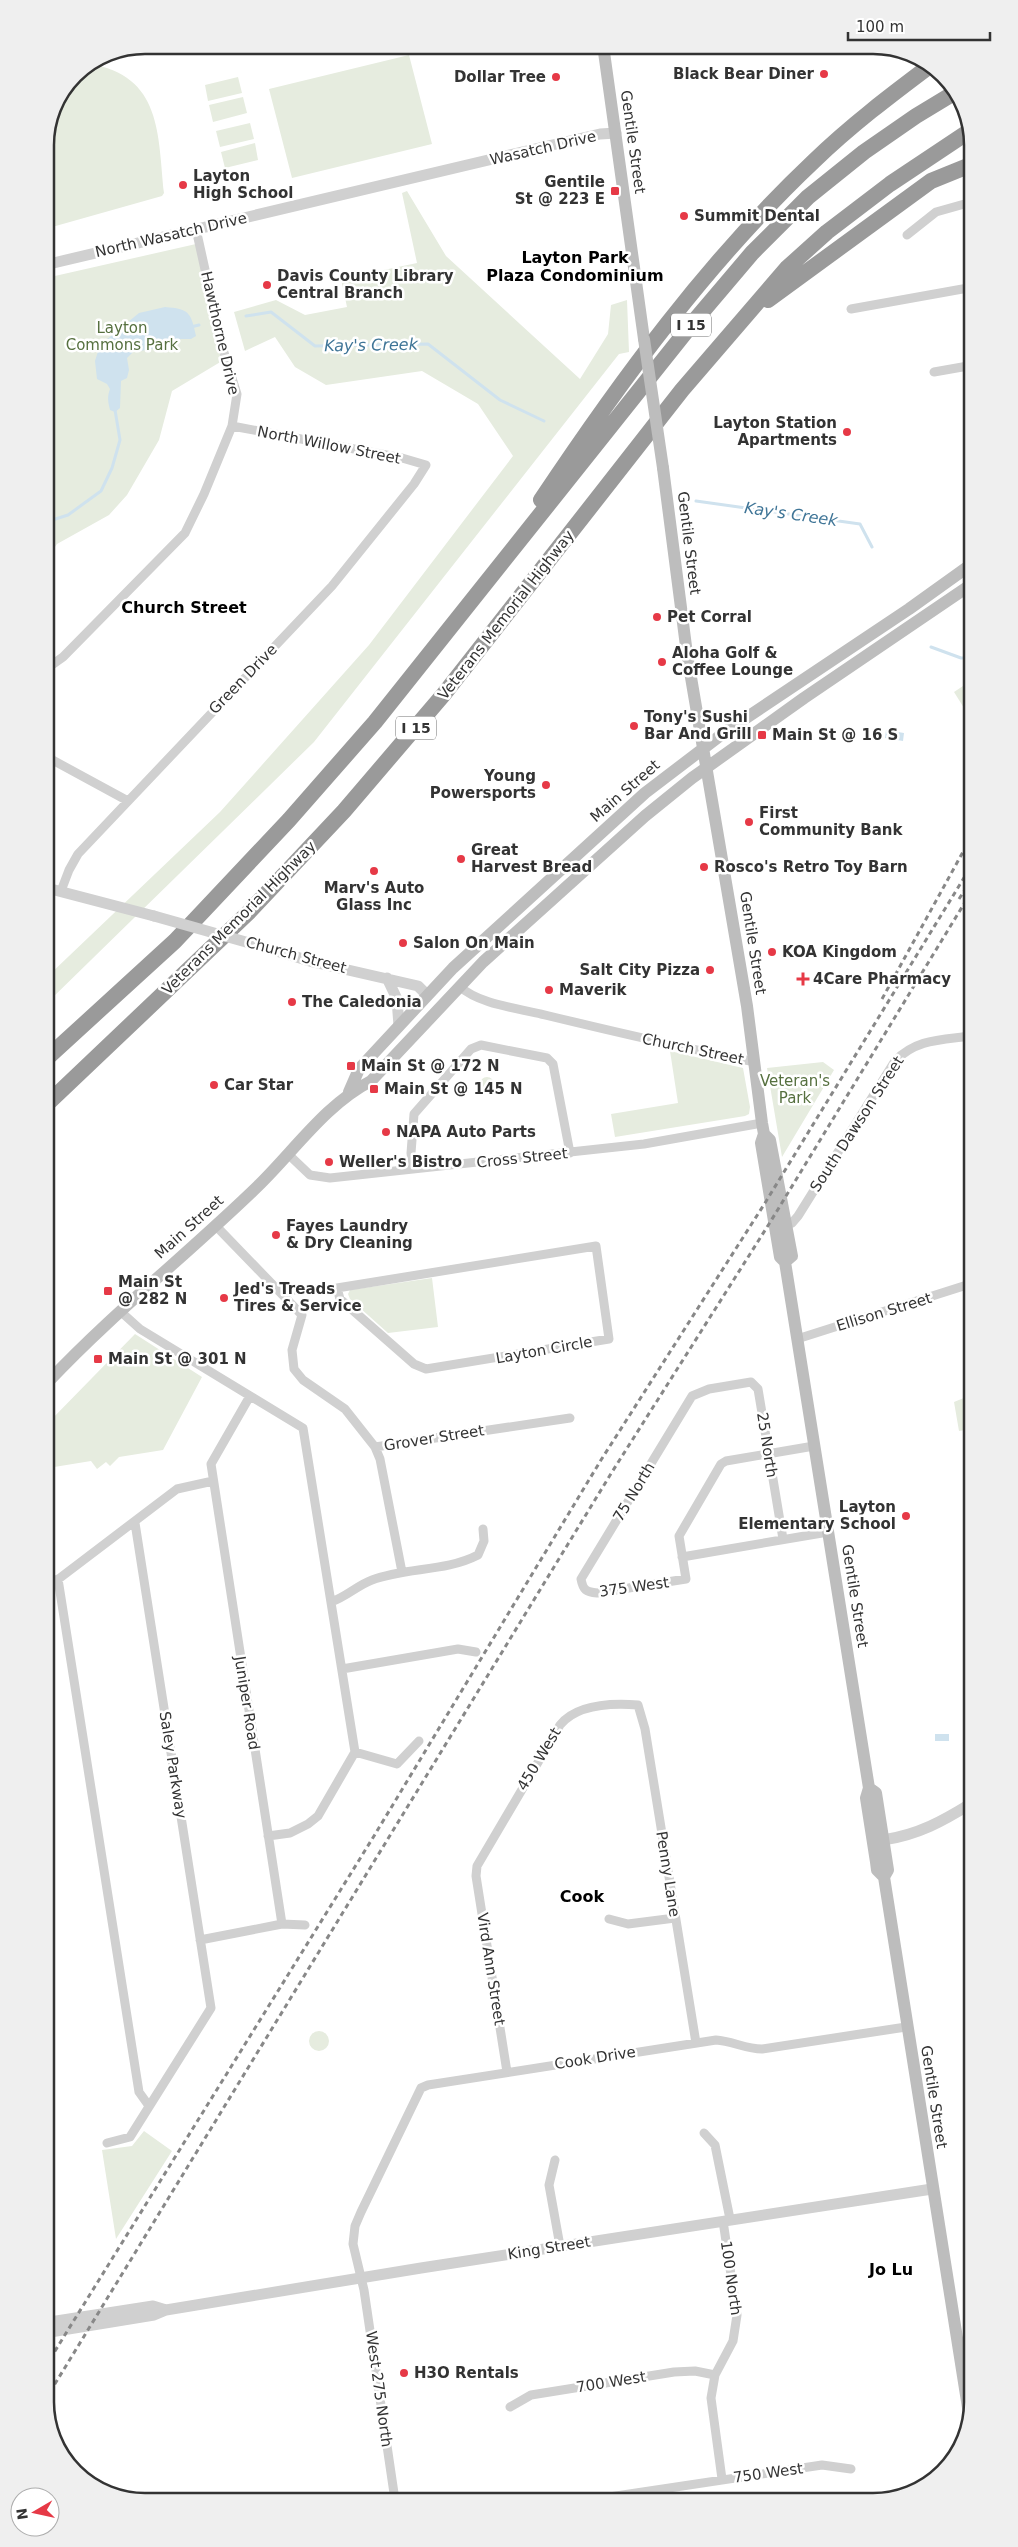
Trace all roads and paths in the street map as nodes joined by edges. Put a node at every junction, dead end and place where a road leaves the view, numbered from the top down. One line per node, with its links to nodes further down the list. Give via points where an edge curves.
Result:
1 (604, 54): 4 (main road, Gentile Street)
2 (925, 70): 21 (highway, via 815,160 724,258 597,416)
3 (950, 96): 21 (highway, Veterans Memorial Highway / I 15, via 864,152 808,197 752,253)
4 (616, 133): 6 (street, Wasatch Drive); 23 (main road, Gentile Street, bridge)
5 (963, 135): 14 (highway, Veterans Memorial Highway / I 15, via 890,184 827,232 787,268)
6 (471, 164): 9 (street, North Wasatch Drive)
7 (964, 168): 14 (highway, via 930,181)
8 (964, 204): 10 (street, via 936,212)
9 (196, 229): 11 (street, North Wasatch Drive); 17 (street, Hawthorne Drive, via 236,394)
10 (907, 235)
11 (54, 263)
12 (964, 289): 13 (street)
13 (850, 309)
14 (746, 316): 38 (highway, Veterans Memorial Highway / I 15, via 682,390 480,650 350,804 248,913)
15 (964, 367): 16 (street)
16 (934, 372)
17 (232, 426): 18 (street, North Willow Street); 22 (street, Hawthorne Drive, via 184,533)
18 (426, 465): 26 (street, Green Drive, via 332,586)
19 (964, 570): 23 (main road, Main Street)
20 (964, 589): 25 (main road, Main Street)
21 (473, 601): 35 (highway, Veterans Memorial Highway / I 15, via 375,722 269,842 176,941)
22 (54, 662)
23 (702, 748): 25 (main road, Gentile Street); 29 (main road, Main Street, via 645,793)
24 (54, 761): 26 (street)
25 (706, 768): 31 (main road, Main Street, via 644,816); 36 (main road, Gentile Street)
26 (128, 801): 28 (street, Green Drive, via 78,854)
27 (54, 890): 28 (street, Church Street)
28 (61, 891): 30 (street, Church Street, bridge, via 313,962)
29 (495, 929): 31 (main road, via 484,952 458,976); 32 (main road, Main Street)
30 (387, 978): 32 (street, Church Street, via 418,986); 33 (street, via 397,999)
31 (459, 986): 36 (street, Church Street, via 468,995 501,1004 660,1044); 37 (main road, Main Street, via 371,1080)
32 (427, 995): 33 (main road, Main Street)
33 (399, 1026): 37 (main road, Main Street, via 360,1069)
34 (964, 1037): 44 (street, South Dawson Street, via 920,1043 900,1055 798,1216)
35 (54, 1052)
36 (755, 1062): 39 (main road, Gentile Street)
37 (349, 1092): 41 (main road, Main Street)
38 (54, 1097)
39 (763, 1128): 40 (street, Cross Street); 44 (main road, Gentile Street, via 770,1140); 45 (main road, Gentile Street, via 761,1142 780,1257)
40 (570, 1153): 42 (street, Cross Street); 42 (street, via 553,1064 547,1058 480,1045 471,1049 414,1114 411,1153)
41 (289, 1154): 42 (street, Cross Street, via 308,1174 321,1178); 43 (main road, Main Street)
42 (414, 1169)
43 (215, 1225): 48 (street); 49 (main road, Main Street)
44 (786, 1225): 45 (main road, Gentile Street, via 792,1256)
45 (785, 1262): 50 (main road, Gentile Street)
46 (964, 1286): 50 (street, Ellison Street)
47 (337, 1288): 47 (street, Layton Circle, via 340,1299 414,1364 426,1369 609,1339 596,1246); 48 (street, Layton Circle)
48 (284, 1293): 56 (street, Grover Street, via 302,1315 292,1350 294,1369 303,1380 345,1409)
49 (120, 1311): 51 (main road, Main Street); 53 (street, via 140,1329)
50 (797, 1339): 55 (main road, Gentile Street)
51 (54, 1376)
52 (754, 1383): 57 (street, 25 North, via 758,1389); 67 (street, 75 North, via 709,1389 692,1396 581,1579)
53 (250, 1396): 58 (street, Juniper Road, via 213,1458); 68 (street, via 303,1428)
54 (570, 1418): 56 (street, Grover Street)
55 (814, 1446): 57 (street); 61 (main road, Gentile Street)
56 (375, 1447): 64 (street)
57 (768, 1453): 62 (street, 25 North); 63 (street, via 721,1464 679,1536)
58 (213, 1482): 59 (street, via 177,1489); 76 (street, Juniper Road)
59 (135, 1522): 65 (street); 84 (street, Saley Parkway)
60 (483, 1529): 64 (street, via 484,1541 478,1556 461,1564)
61 (828, 1532): 62 (street); 74 (main road, Gentile Street)
62 (782, 1539): 63 (street)
63 (682, 1557): 67 (street, 375 West, via 686,1579 598,1593)
64 (402, 1572): 68 (street, via 372,1580)
65 (58, 1579): 66 (street); 88 (street, via 139,2092)
66 (54, 1582)
67 (583, 1588)
68 (331, 1602): 70 (street)
69 (476, 1652): 70 (street, via 458,1649)
70 (342, 1668): 73 (street)
71 (638, 1705): 78 (street, 450 West, via 615,1703 568,1716); 80 (street, Penny Lane, via 645,1729)
72 (419, 1741): 73 (street, via 397,1764)
73 (355, 1752): 76 (street, via 318,1816 290,1833)
74 (868, 1789): 77 (main road, Gentile Street, via 876,1793); 79 (main road, Gentile Street, via 866,1798 877,1870)
75 (964, 1808): 77 (street, via 918,1833)
76 (268, 1836): 82 (street, Juniper Road)
77 (883, 1840): 79 (main road, Gentile Street, via 880,1845)
78 (477, 1866): 87 (street, Vird Ann Street)
79 (882, 1876): 85 (main road, Gentile Street)
80 (675, 1918): 81 (street, via 628,1924); 86 (street, Penny Lane)
81 (609, 1919)
82 (282, 1924): 83 (street); 84 (street)
83 (305, 1925)
84 (200, 1940): 88 (street, Saley Parkway, via 211,2008)
85 (906, 2027): 86 (street, Cook Drive, via 762,2049 748,2049 730,2041); 92 (main road, Gentile Street)
86 (696, 2043): 87 (street, Cook Drive)
87 (507, 2072): 93 (street, Cook Drive, via 428,2084 421,2088)
88 (148, 2106): 90 (street, via 130,2137)
89 (704, 2133): 94 (street, 100 North, via 715,2145)
90 (108, 2143)
91 (555, 2160): 95 (street, via 550,2185)
92 (932, 2189): 94 (street, King Street); 101 (main road, Gentile Street)
93 (361, 2212): 96 (street, West 275 North, via 353,2244)
94 (726, 2220): 95 (street, King Street); 100 (street, 100 North, via 737,2314 733,2340)
95 (560, 2246): 96 (street, King Street)
96 (360, 2278): 97 (street, King Street); 105 (street, West 275 North)
97 (166, 2310): 98 (street, King Street, via 153,2306); 99 (street, King Street, via 154,2315)
98 (54, 2321)
99 (54, 2331)
100 (715, 2375): 102 (street, 700 West, via 674,2372 531,2395); 104 (street, 100 North, via 712,2414)
101 (964, 2384)
102 (510, 2407)
103 (851, 2469): 104 (street, 750 West, via 822,2465)
104 (722, 2479): 106 (street, 750 West)
105 (395, 2493)
106 (634, 2493)

